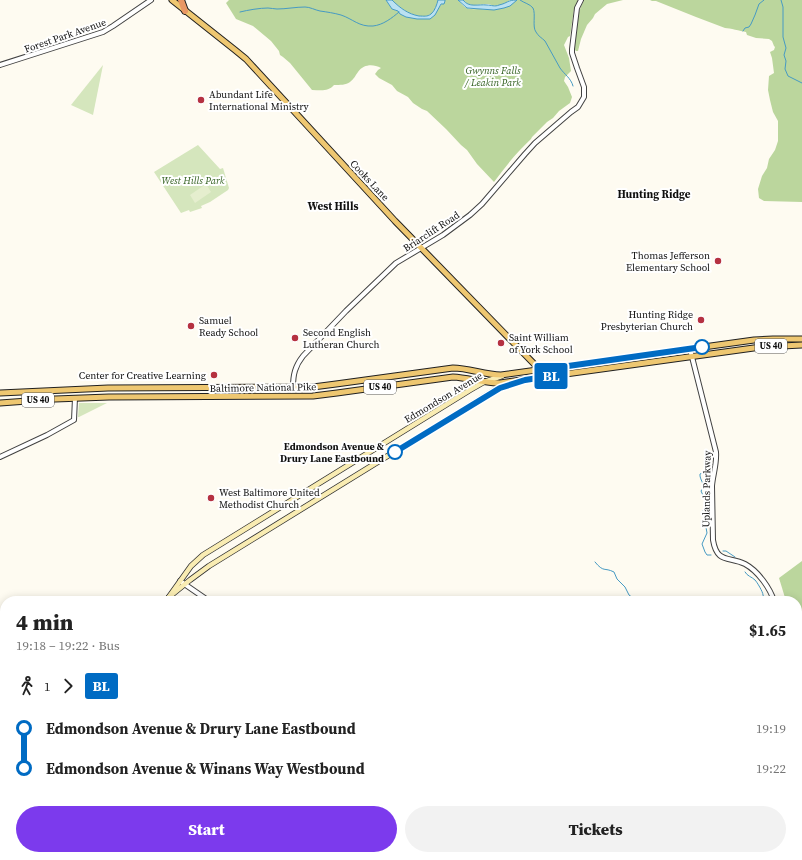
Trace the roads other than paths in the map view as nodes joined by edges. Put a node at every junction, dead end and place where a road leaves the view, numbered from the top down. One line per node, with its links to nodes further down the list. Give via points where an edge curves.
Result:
1 (151, 0): 6 (street, Forest Park Avenue, via 103,32)
2 (172, 0): 5 (main road, Cooks Lane)
3 (181, 0): 5 (highway)
4 (581, 0): 7 (street, Briarclift Road, via 577,8 572,53 585,91 583,100 535,142 470,215 444,235)
5 (185, 11): 7 (main road, Cooks Lane, via 246,59)
6 (0, 65)
7 (421, 248): 12 (main road, Cooks Lane); 17 (street, Briarclift Road, via 388,270 303,356 294,371)
8 (802, 338): 10 (main road, Edmondson Avenue / US 40, via 765,339)
9 (802, 345): 11 (main road, Edmondson Avenue / US 40, via 761,346)
10 (690, 349): 11 (street, Uplands Parkway); 12 (main road, Edmondson Avenue / US 40)
11 (692, 356): 14 (main road, Edmondson Avenue / US 40); 25 (street, Uplands Parkway, via 716,452 712,486 715,548 722,557 743,563 752,569 769,588)
12 (540, 370): 13 (main road, Edmondson Avenue / US 40); 14 (main road, Cooks Lane)
13 (509, 374): 16 (main road, Edmondson Avenue); 17 (main road, Baltimore National Pike / US 40, via 495,375 453,368 336,384)
14 (551, 376): 15 (main road, Edmondson Avenue / US 40)
15 (525, 380): 16 (main road, Baltimore National Pike / US 40); 22 (main road, Edmondson Avenue, via 493,391)
16 (484, 382): 19 (main road, Baltimore National Pike / US 40, via 468,378 448,378 305,396); 22 (main road, Edmondson Avenue, via 203,555 191,566)
17 (293, 387): 18 (main road, Baltimore National Pike / US 40, via 59,389)
18 (0, 393)
19 (75, 398): 20 (main road, Baltimore National Pike / US 40); 21 (street, via 74,420)
20 (0, 403)
21 (0, 457)
22 (182, 582): 23 (main road, Edmondson Avenue); 24 (street)
23 (170, 596)
24 (202, 596)
25 (772, 596)

